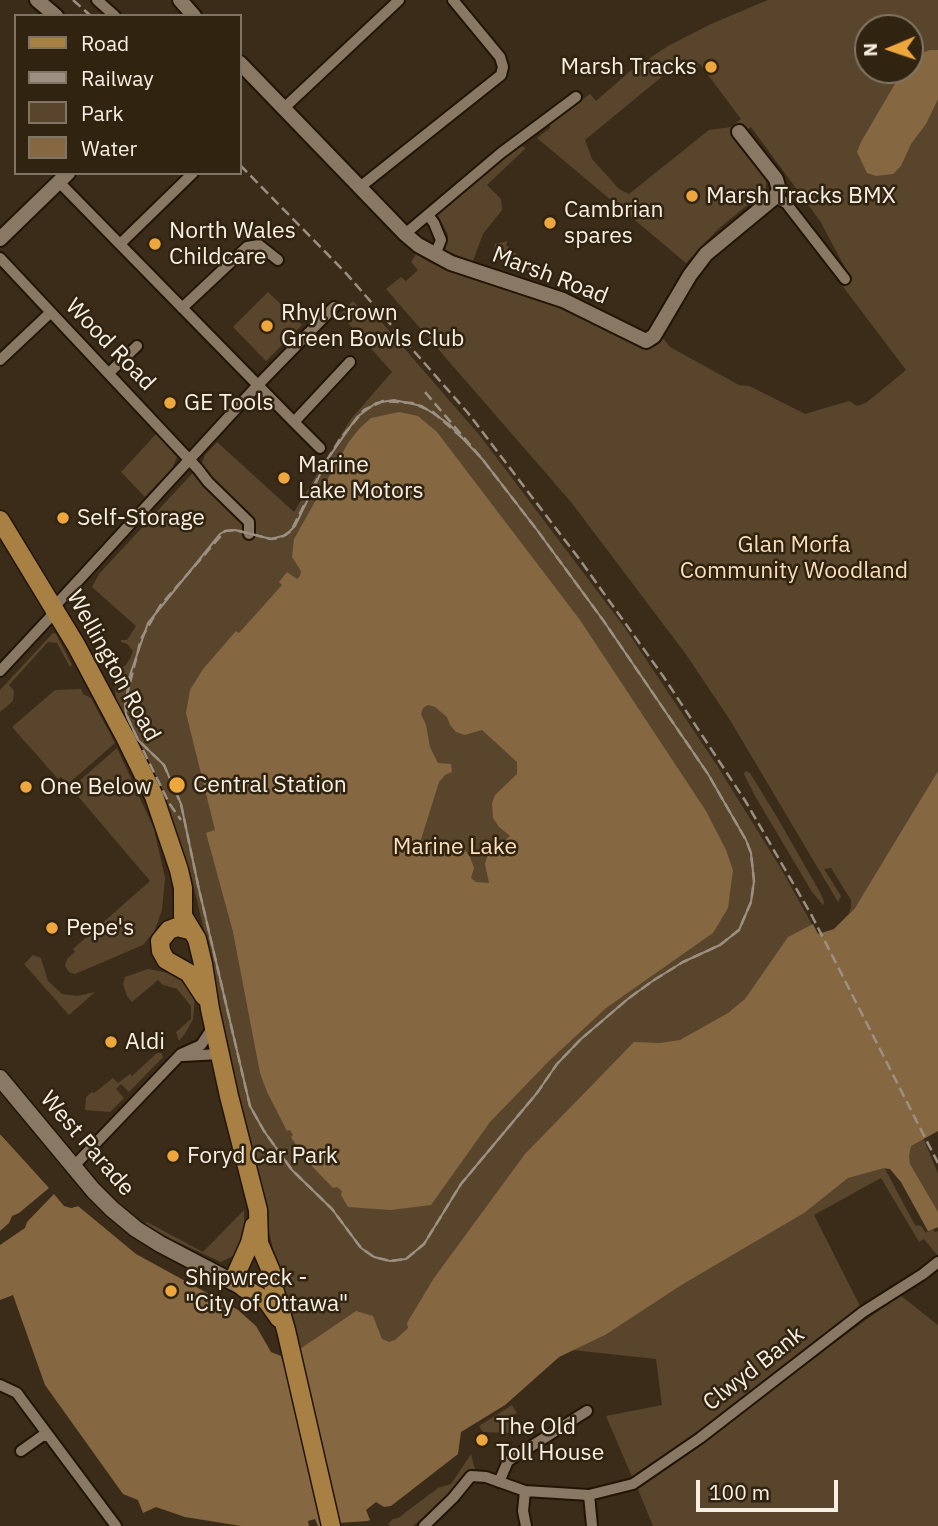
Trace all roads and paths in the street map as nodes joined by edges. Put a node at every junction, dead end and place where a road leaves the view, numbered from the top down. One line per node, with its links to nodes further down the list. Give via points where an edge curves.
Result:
1 (37, 0): 8 (street)
2 (97, 0): 9 (street)
3 (180, 0): 10 (street)
4 (379, 0): 7 (street)
5 (399, 0): 7 (street)
6 (453, 0): 17 (street, via 499,57 501,75)
7 (389, 10): 13 (street)
8 (54, 14)
9 (113, 14)
10 (192, 14)
11 (242, 65): 13 (street, Marsh Road)
12 (576, 97): 19 (street)
13 (284, 108): 17 (street, Marsh Road)
14 (739, 132): 18 (street, via 776,179 779,190)
15 (191, 175): 22 (street)
16 (63, 177): 21 (street); 22 (street)
17 (360, 187): 20 (street, Marsh Road)
18 (775, 197): 23 (street, Marsh Road, via 706,254 646,341 563,300); 26 (street, via 786,202)
19 (428, 215): 20 (street); 23 (street, via 441,240)
20 (405, 234): 23 (street, Marsh Road)
21 (0, 239)
22 (120, 244): 28 (street)
23 (435, 255)
24 (0, 258): 29 (street, Wood Road)
25 (278, 260): 28 (street, via 258,245 247,247)
26 (845, 279)
27 (334, 307): 34 (street)
28 (182, 308): 34 (street)
29 (50, 313): 31 (street); 33 (street, Wood Road)
30 (137, 346): 33 (street)
31 (0, 360)
32 (350, 362): 35 (street)
33 (109, 373): 37 (street, Wood Road)
34 (257, 386): 35 (street); 37 (street)
35 (294, 422): 36 (street)
36 (320, 448)
37 (190, 461): 39 (street, Wood Road, via 249,522); 40 (street)
38 (3, 531): 40 (main road, Wellington Road)
39 (249, 534)
40 (55, 609): 41 (street); 42 (main road, Wellington Road, via 154,796)
41 (0, 671)
42 (169, 842): 43 (main road, Wellington Road, via 173,895); 44 (main road, Wellington Road, via 183,888 183,916)
43 (166, 932): 44 (main road, via 177,927); 45 (main road, via 160,941 161,951)
44 (194, 937): 45 (main road, via 192,960); 46 (main road, Wellington Road)
45 (177, 965): 46 (main road, Wellington Road, via 195,979)
46 (212, 1017): 47 (main road, Wellington Road); 48 (street, via 201,1045)
47 (220, 1055): 48 (street); 51 (main road, Wellington Road)
48 (177, 1058): 50 (street)
49 (0, 1078): 50 (main road, West Parade)
50 (73, 1167): 52 (main road, West Parade, via 136,1229)
51 (253, 1196): 54 (main road, via 253,1233); 55 (main road, via 259,1243)
52 (182, 1255): 54 (main road, West Parade, via 221,1269); 56 (main road, West Parade)
53 (938, 1262): 66 (street, Clwyd Bank, via 863,1312 650,1474 621,1489)
54 (241, 1263): 55 (main road, via 258,1258); 56 (main road, via 237,1276)
55 (269, 1271): 56 (main road, via 265,1288); 57 (main road)
56 (246, 1289): 57 (main road, via 267,1301)
57 (286, 1331): 69 (main road)
58 (0, 1385): 61 (street, via 17,1393)
59 (587, 1411): 60 (street)
60 (553, 1432): 62 (street); 64 (street, via 508,1461)
61 (48, 1436): 63 (street); 68 (street)
62 (561, 1443)
63 (21, 1451)
64 (499, 1482): 65 (street, Clwyd Bank); 67 (street, Clwyd Bank, via 471,1476)
65 (525, 1491): 66 (street, Clwyd Bank); 70 (street)
66 (589, 1495): 71 (street)
67 (429, 1524)
68 (116, 1526)
69 (331, 1526)
70 (526, 1526)
71 (592, 1526)

